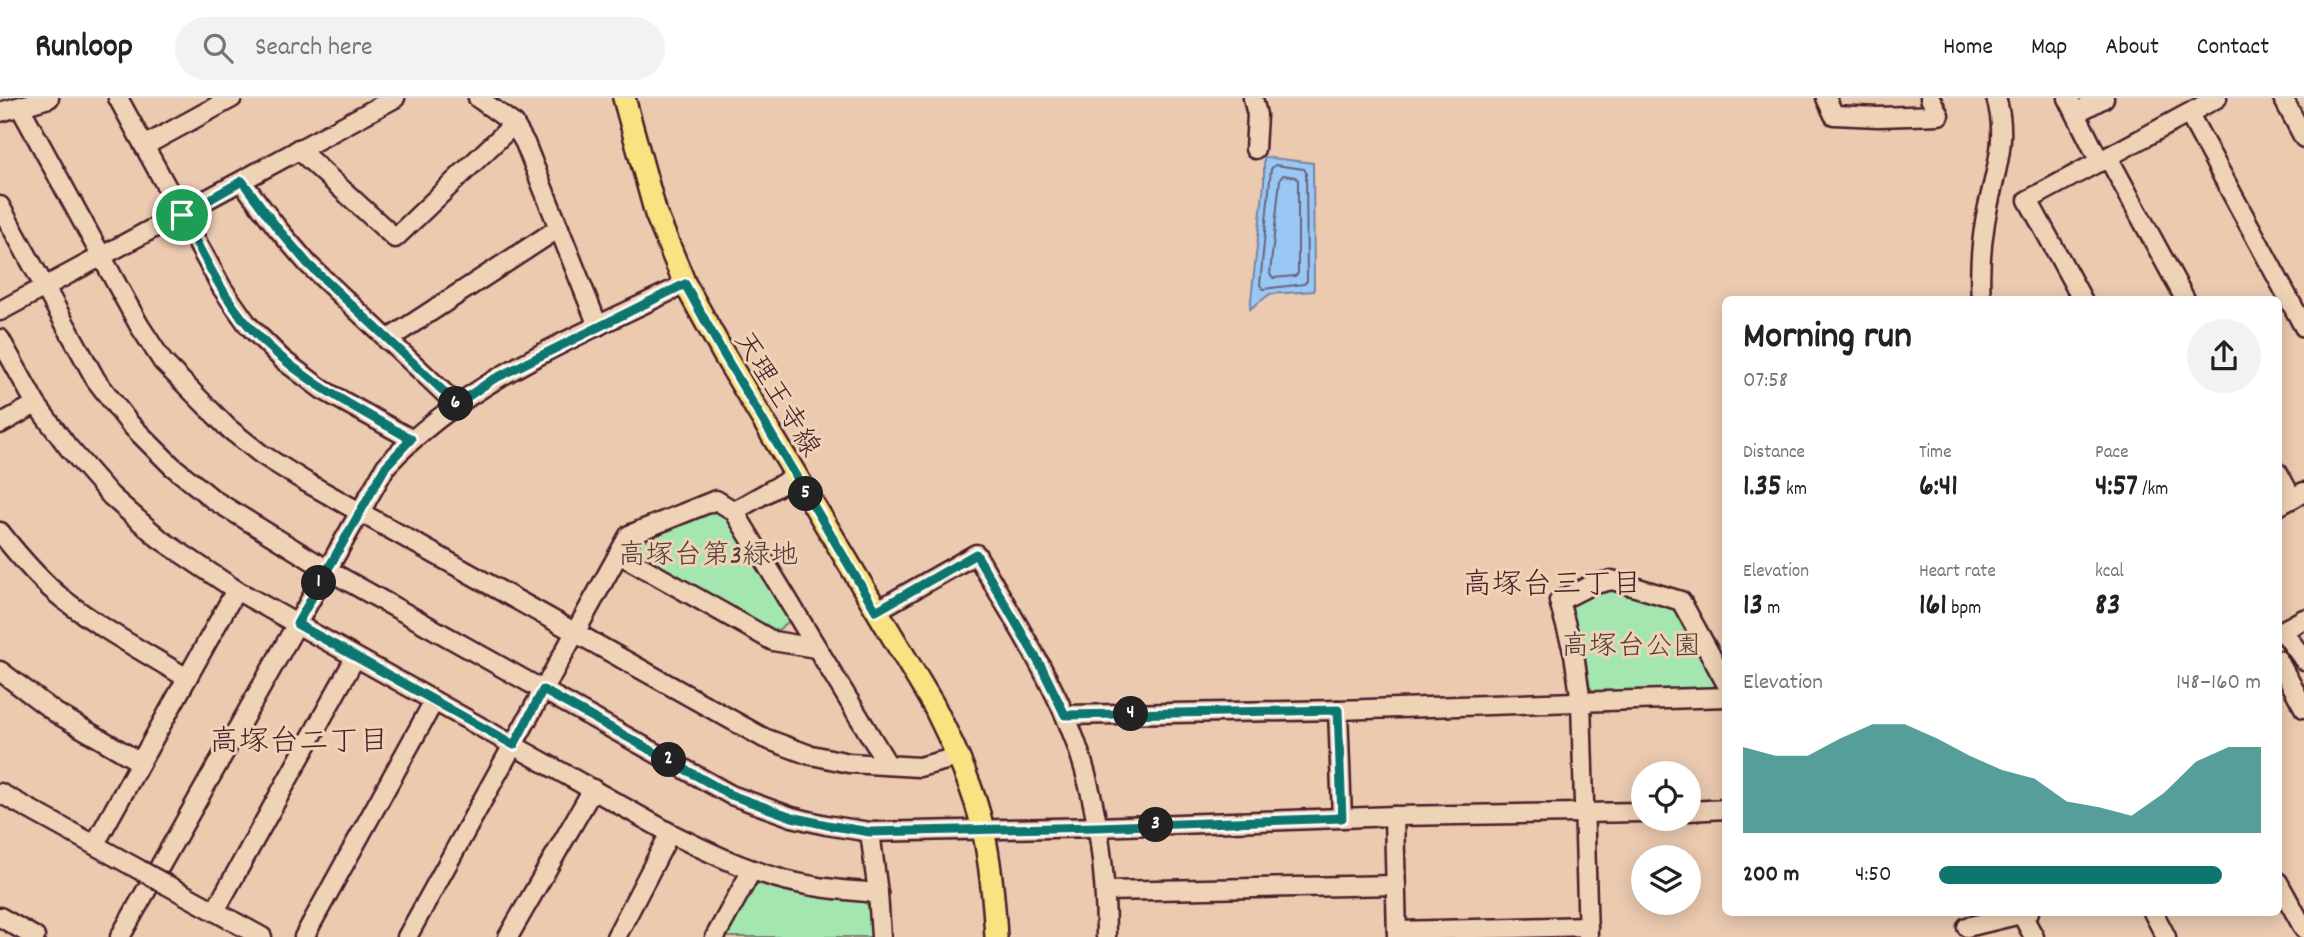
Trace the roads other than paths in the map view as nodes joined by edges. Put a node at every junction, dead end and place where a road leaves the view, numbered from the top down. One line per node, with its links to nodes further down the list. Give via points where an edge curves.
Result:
1 (49, 98): 15 (street)
2 (118, 98): 20 (street)
3 (232, 98): 20 (street)
4 (395, 98): 21 (street)
5 (478, 98): 18 (street)
6 (624, 98): 29 (main road, 天理王寺線, via 656,214)
7 (1253, 98): 22 (street)
8 (1826, 98): 9 (street, via 1834,115 1939,115)
9 (1930, 98)
10 (1996, 98): 31 (street, via 2002,148 1985,222)
11 (2104, 98): 14 (street)
12 (2217, 98): 17 (street)
13 (2283, 98): 19 (street)
14 (2072, 106): 23 (street)
15 (20, 107): 16 (street); 28 (street)
16 (0, 112)
17 (2189, 114): 23 (street); 36 (street)
18 (514, 124): 21 (street, via 394,238); 27 (street)
19 (2304, 138)
20 (144, 146): 26 (street)
21 (298, 149): 24 (street)
22 (1255, 149)
23 (2104, 159): 32 (street, via 2028,200); 33 (street)
24 (242, 181): 26 (street); 38 (street, via 308,264)
25 (0, 206): 30 (street)
26 (182, 215): 28 (street); 42 (street, via 222,288 248,325 283,360 323,390)
27 (559, 228): 35 (street); 38 (street)
28 (102, 257): 30 (street); 47 (street, via 163,362 198,400 261,454)
29 (685, 284): 35 (street); 43 (main road, 天理王寺線)
30 (43, 287): 34 (street); 50 (street, via 96,380 172,466 214,500)
31 (1981, 296)
32 (2080, 296)
33 (2183, 296)
34 (0, 311)
35 (598, 326): 40 (street, via 492,380)
36 (2304, 327)
37 (0, 339): 39 (street)
38 (387, 340): 40 (street)
39 (36, 404): 41 (street); 51 (street, via 111,496 160,539)
40 (457, 404): 42 (street)
41 (0, 424)
42 (411, 439): 47 (street, via 386,466)
43 (796, 476): 46 (street); 52 (main road, 天理王寺線)
44 (2282, 480): 45 (street)
45 (2292, 499)
46 (734, 511): 49 (street, via 716,500 629,535); 58 (street)
47 (359, 512): 50 (street); 57 (street)
48 (0, 532): 64 (street, via 62,598)
49 (619, 554): 57 (street); 58 (street, via 773,641)
50 (326, 569): 54 (street); 65 (street)
51 (236, 590): 54 (street); 64 (street)
52 (876, 611): 71 (street, via 976,554); 73 (main road, 天理王寺線, via 934,706)
53 (2304, 619): 55 (street)
54 (297, 624): 59 (street); 105 (street)
55 (2282, 631)
56 (2282, 633): 60 (street)
57 (576, 634): 65 (street); 75 (street, via 764,738 807,754)
58 (816, 648): 75 (street)
59 (355, 658): 67 (street); 94 (street)
60 (2304, 660)
61 (2282, 667): 69 (street)
62 (0, 671): 74 (street, via 56,713)
63 (1722, 675): 68 (street, via 1681,601 1612,580 1559,601)
64 (187, 678): 74 (street)
65 (543, 690): 72 (street); 86 (street, via 731,795 792,817)
66 (1722, 697): 68 (street)
67 (434, 701): 72 (street); 107 (street)
68 (1581, 702): 70 (street); 81 (street)
69 (2304, 708)
70 (1338, 710): 71 (street); 83 (street)
71 (1065, 715): 84 (street)
72 (514, 745): 76 (street); 108 (street)
73 (958, 757): 75 (street, via 919,766); 85 (main road, 天理王寺線)
74 (140, 762): 88 (street)
75 (888, 765)
76 (593, 789): 87 (street); 109 (street)
77 (0, 793): 88 (street)
78 (1722, 809): 79 (street)
79 (1701, 810)
80 (1631, 812): 81 (street)
81 (1584, 814): 82 (street); 101 (street)
82 (1394, 816): 83 (street); 90 (street)
83 (1342, 818): 84 (street)
84 (1097, 827): 85 (street); 92 (street)
85 (983, 829): 86 (street); 113 (main road, 天理王寺線)
86 (870, 832): 93 (street)
87 (670, 834): 89 (street); 110 (street)
88 (95, 844): 94 (street, bridge)
89 (752, 870): 93 (street, via 811,886); 111 (street)
90 (1396, 885): 92 (street); 103 (street)
91 (2282, 889): 100 (street)
92 (1106, 891): 114 (street)
93 (878, 893): 112 (street)
94 (215, 911): 106 (street)
95 (2010, 916): 99 (street)
96 (2026, 916): 115 (street)
97 (2155, 916): 116 (street)
98 (0, 917): 104 (street)
99 (1967, 925)
100 (2304, 929)
101 (1588, 932): 102 (street)
102 (1488, 933): 103 (street)
103 (1397, 934)
104 (35, 937)
105 (120, 937)
106 (262, 937)
107 (304, 937)
108 (407, 937)
109 (508, 937)
110 (616, 937)
111 (715, 937)
112 (881, 937)
113 (996, 937)
114 (1106, 937)
115 (2034, 937)
116 (2166, 937)

